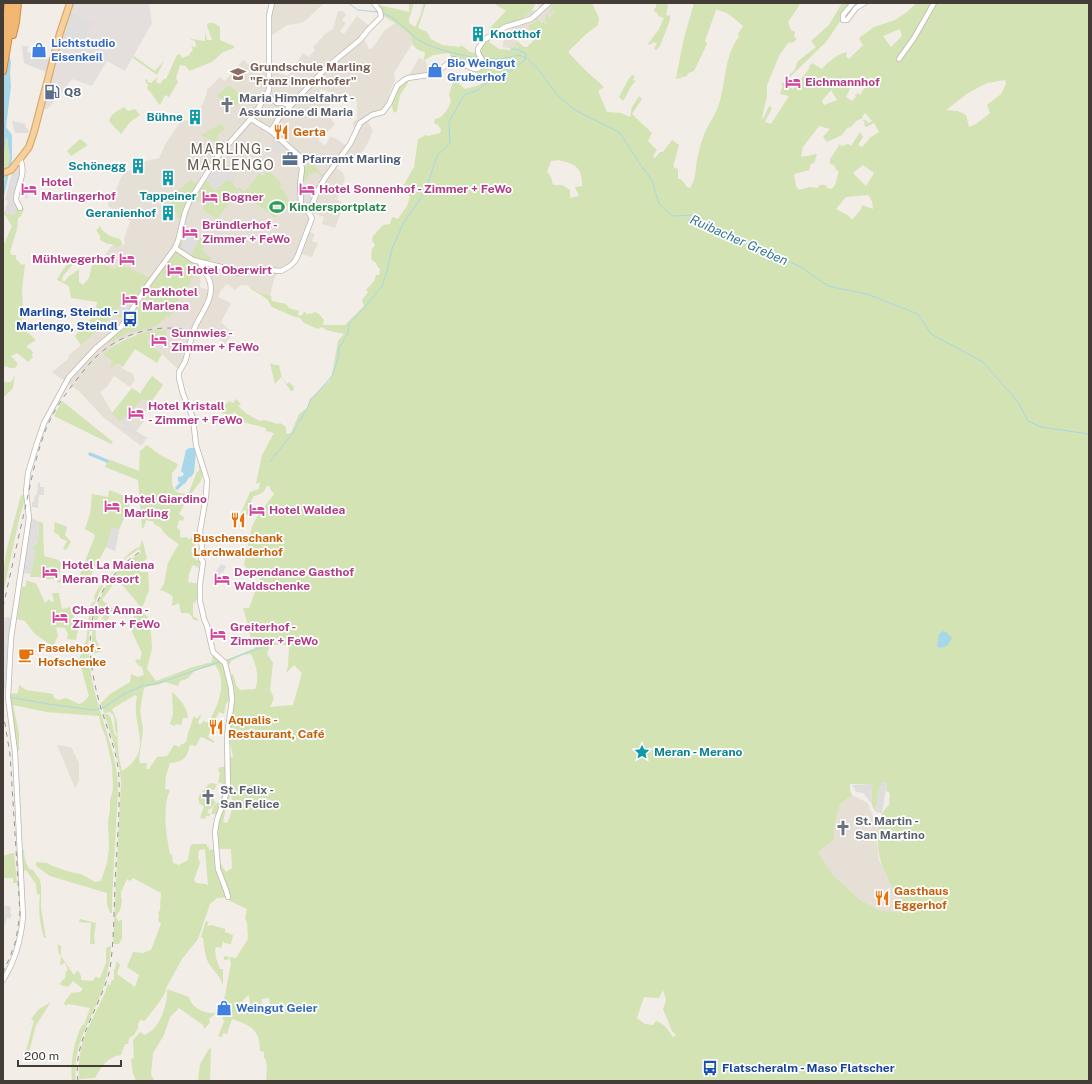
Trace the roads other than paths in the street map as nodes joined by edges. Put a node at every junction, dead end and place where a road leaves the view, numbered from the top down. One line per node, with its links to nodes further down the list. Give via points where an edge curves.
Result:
1 (8, 3): 11 (highway)
2 (13, 3): 12 (highway)
3 (18, 3): 12 (highway)
4 (70, 3): 19 (main road, via 33,137)
5 (272, 3): 15 (street, via 269,16 269,90)
6 (374, 3): 16 (street, via 381,12 381,17 360,40 327,66)
7 (549, 3): 22 (street, via 530,19 505,27 484,40 478,49 482,60 479,68 472,68 454,59 435,74 408,78 401,82 383,112 368,116 358,124 350,144 326,176 311,208)
8 (853, 3): 9 (street, via 843,15 843,20 847,20 856,8)
9 (864, 3)
10 (934, 3): 13 (street)
11 (3, 45)
12 (7, 55): 14 (highway)
13 (899, 58)
14 (3, 71)
15 (266, 96): 16 (street, via 277,103); 17 (street)
16 (290, 106): 18 (street)
17 (251, 119): 18 (street); 23 (street, via 218,156 190,200)
18 (271, 131): 22 (street, via 300,156 301,204)
19 (20, 159): 20 (main road); 21 (street, via 23,168 16,200)
20 (4, 172)
21 (20, 208)
22 (307, 210): 24 (street, via 311,220 298,255 285,269 258,269 236,273)
23 (175, 248): 24 (street); 26 (street, via 121,326 69,377 42,427 28,473 26,492 29,518 11,638 8,696 14,752 23,917 17,949)
24 (200, 262): 25 (street, bridge, via 210,281 212,292 195,327 179,375 193,418 196,445 207,480 200,531 203,562 200,601 213,652 225,663 231,688 227,736 228,789 216,820 215,832 218,869)
25 (228, 897)
26 (3, 980)

